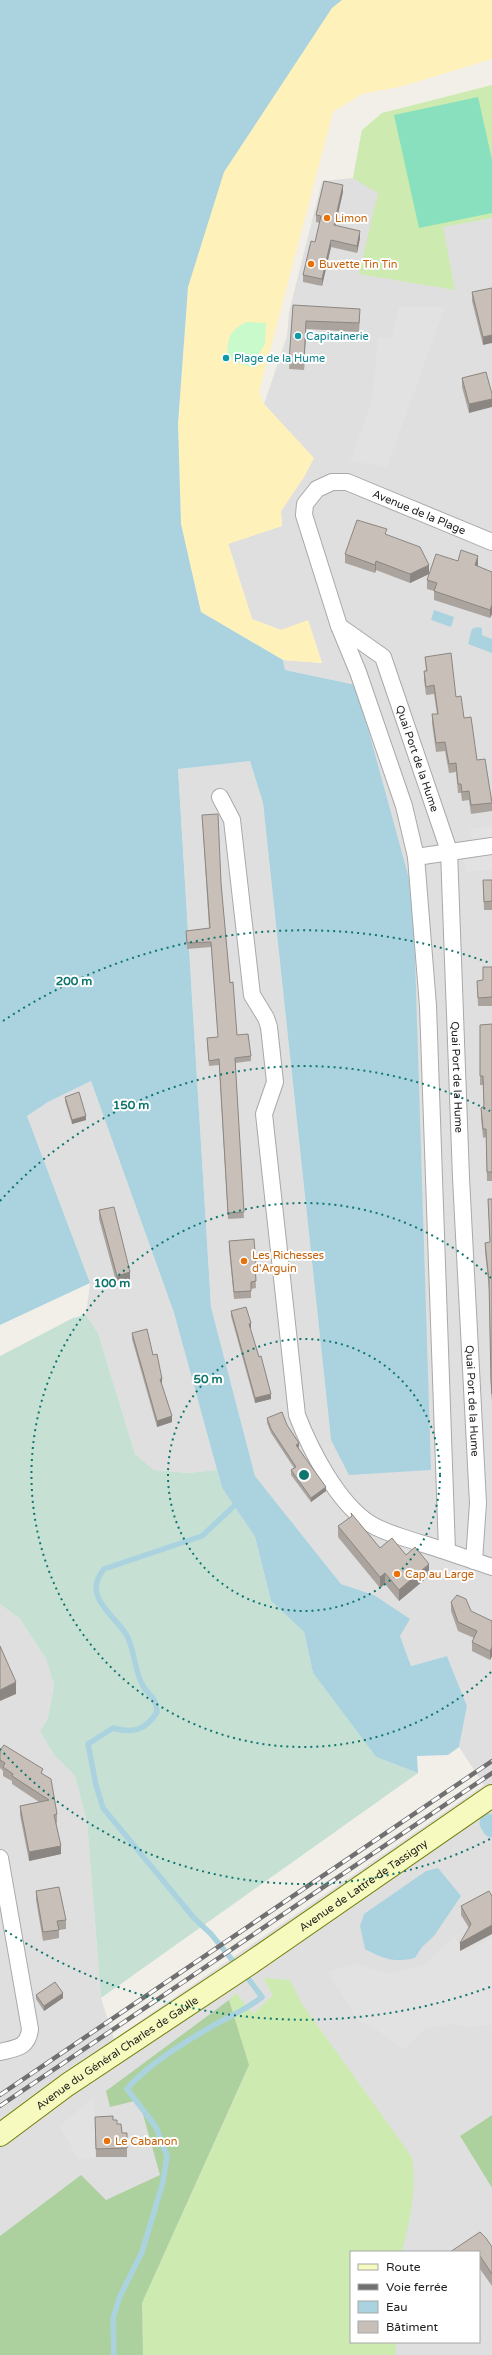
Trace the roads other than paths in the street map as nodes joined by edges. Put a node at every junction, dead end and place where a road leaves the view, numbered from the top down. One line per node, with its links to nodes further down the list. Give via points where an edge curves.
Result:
1 (492, 542): 2 (street, Avenue de la Plage, via 347,482 332,482 317,489 305,504 304,515)
2 (339, 626): 5 (street, Quai Port de la Hume, via 383,657); 6 (street, via 358,672 404,806)
3 (220, 797): 7 (street, via 232,820 252,995 269,1026 275,1082 264,1114 297,1415 317,1457 357,1514 386,1532)
4 (492, 846): 5 (street)
5 (449, 851): 6 (street); 8 (street, Quai Port de la Hume, via 461,1178 478,1503)
6 (416, 857): 7 (street, via 428,1006)
7 (441, 1550): 8 (street)
8 (474, 1561): 9 (street)
9 (492, 1566)
10 (492, 1796): 12 (main road, Avenue de Lattre de Tassigny)
11 (0, 1858): 13 (street, via 30,2029 29,2039 14,2048)
12 (241, 1969): 14 (main road, Avenue du Général Charles de Gaulle, via 67,2085)
13 (0, 2052)
14 (0, 2135)

